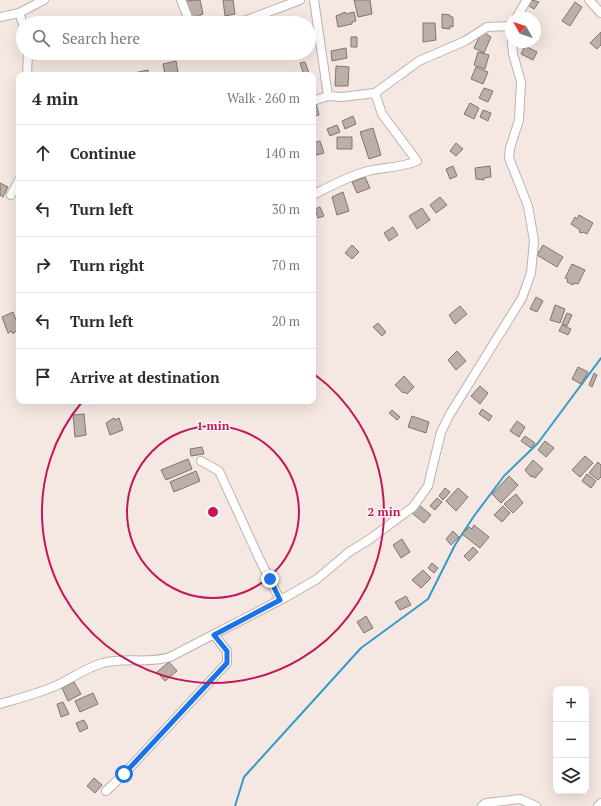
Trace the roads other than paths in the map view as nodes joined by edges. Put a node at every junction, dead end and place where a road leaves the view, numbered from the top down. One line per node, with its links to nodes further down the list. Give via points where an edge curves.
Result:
1 (44, 0): 9 (street)
2 (181, 0): 11 (street)
3 (300, 0): 12 (street)
4 (314, 0): 19 (street)
5 (526, 0): 8 (street)
6 (589, 0): 7 (street)
7 (600, 10)
8 (519, 12)
9 (19, 13): 10 (street); 13 (street)
10 (20, 16)
11 (187, 16)
12 (258, 16)
13 (0, 17)
14 (505, 26): 18 (street, via 487,27 460,43 419,61)
15 (512, 48): 25 (street, via 521,82 519,120 509,158 528,206 534,241 531,273 522,298 447,420 441,432 428,486 413,507 370,540 349,552 317,579)
16 (27, 60): 17 (street)
17 (26, 72)
18 (375, 93): 19 (street); 22 (street, via 382,114 417,161 401,167 350,176)
19 (328, 96): 20 (street)
20 (316, 100)
21 (16, 186): 23 (street)
22 (316, 193)
23 (11, 195)
24 (201, 461): 25 (street, via 219,471)
25 (280, 600): 26 (street)
26 (214, 635): 27 (street, via 158,661 105,662 92,666 78,676 52,688); 28 (street, via 227,651 227,663)
27 (0, 704)
28 (106, 791)
29 (601, 803): 32 (street)
30 (482, 806): 31 (street, via 486,803 520,799)
31 (536, 806)
32 (598, 806)

